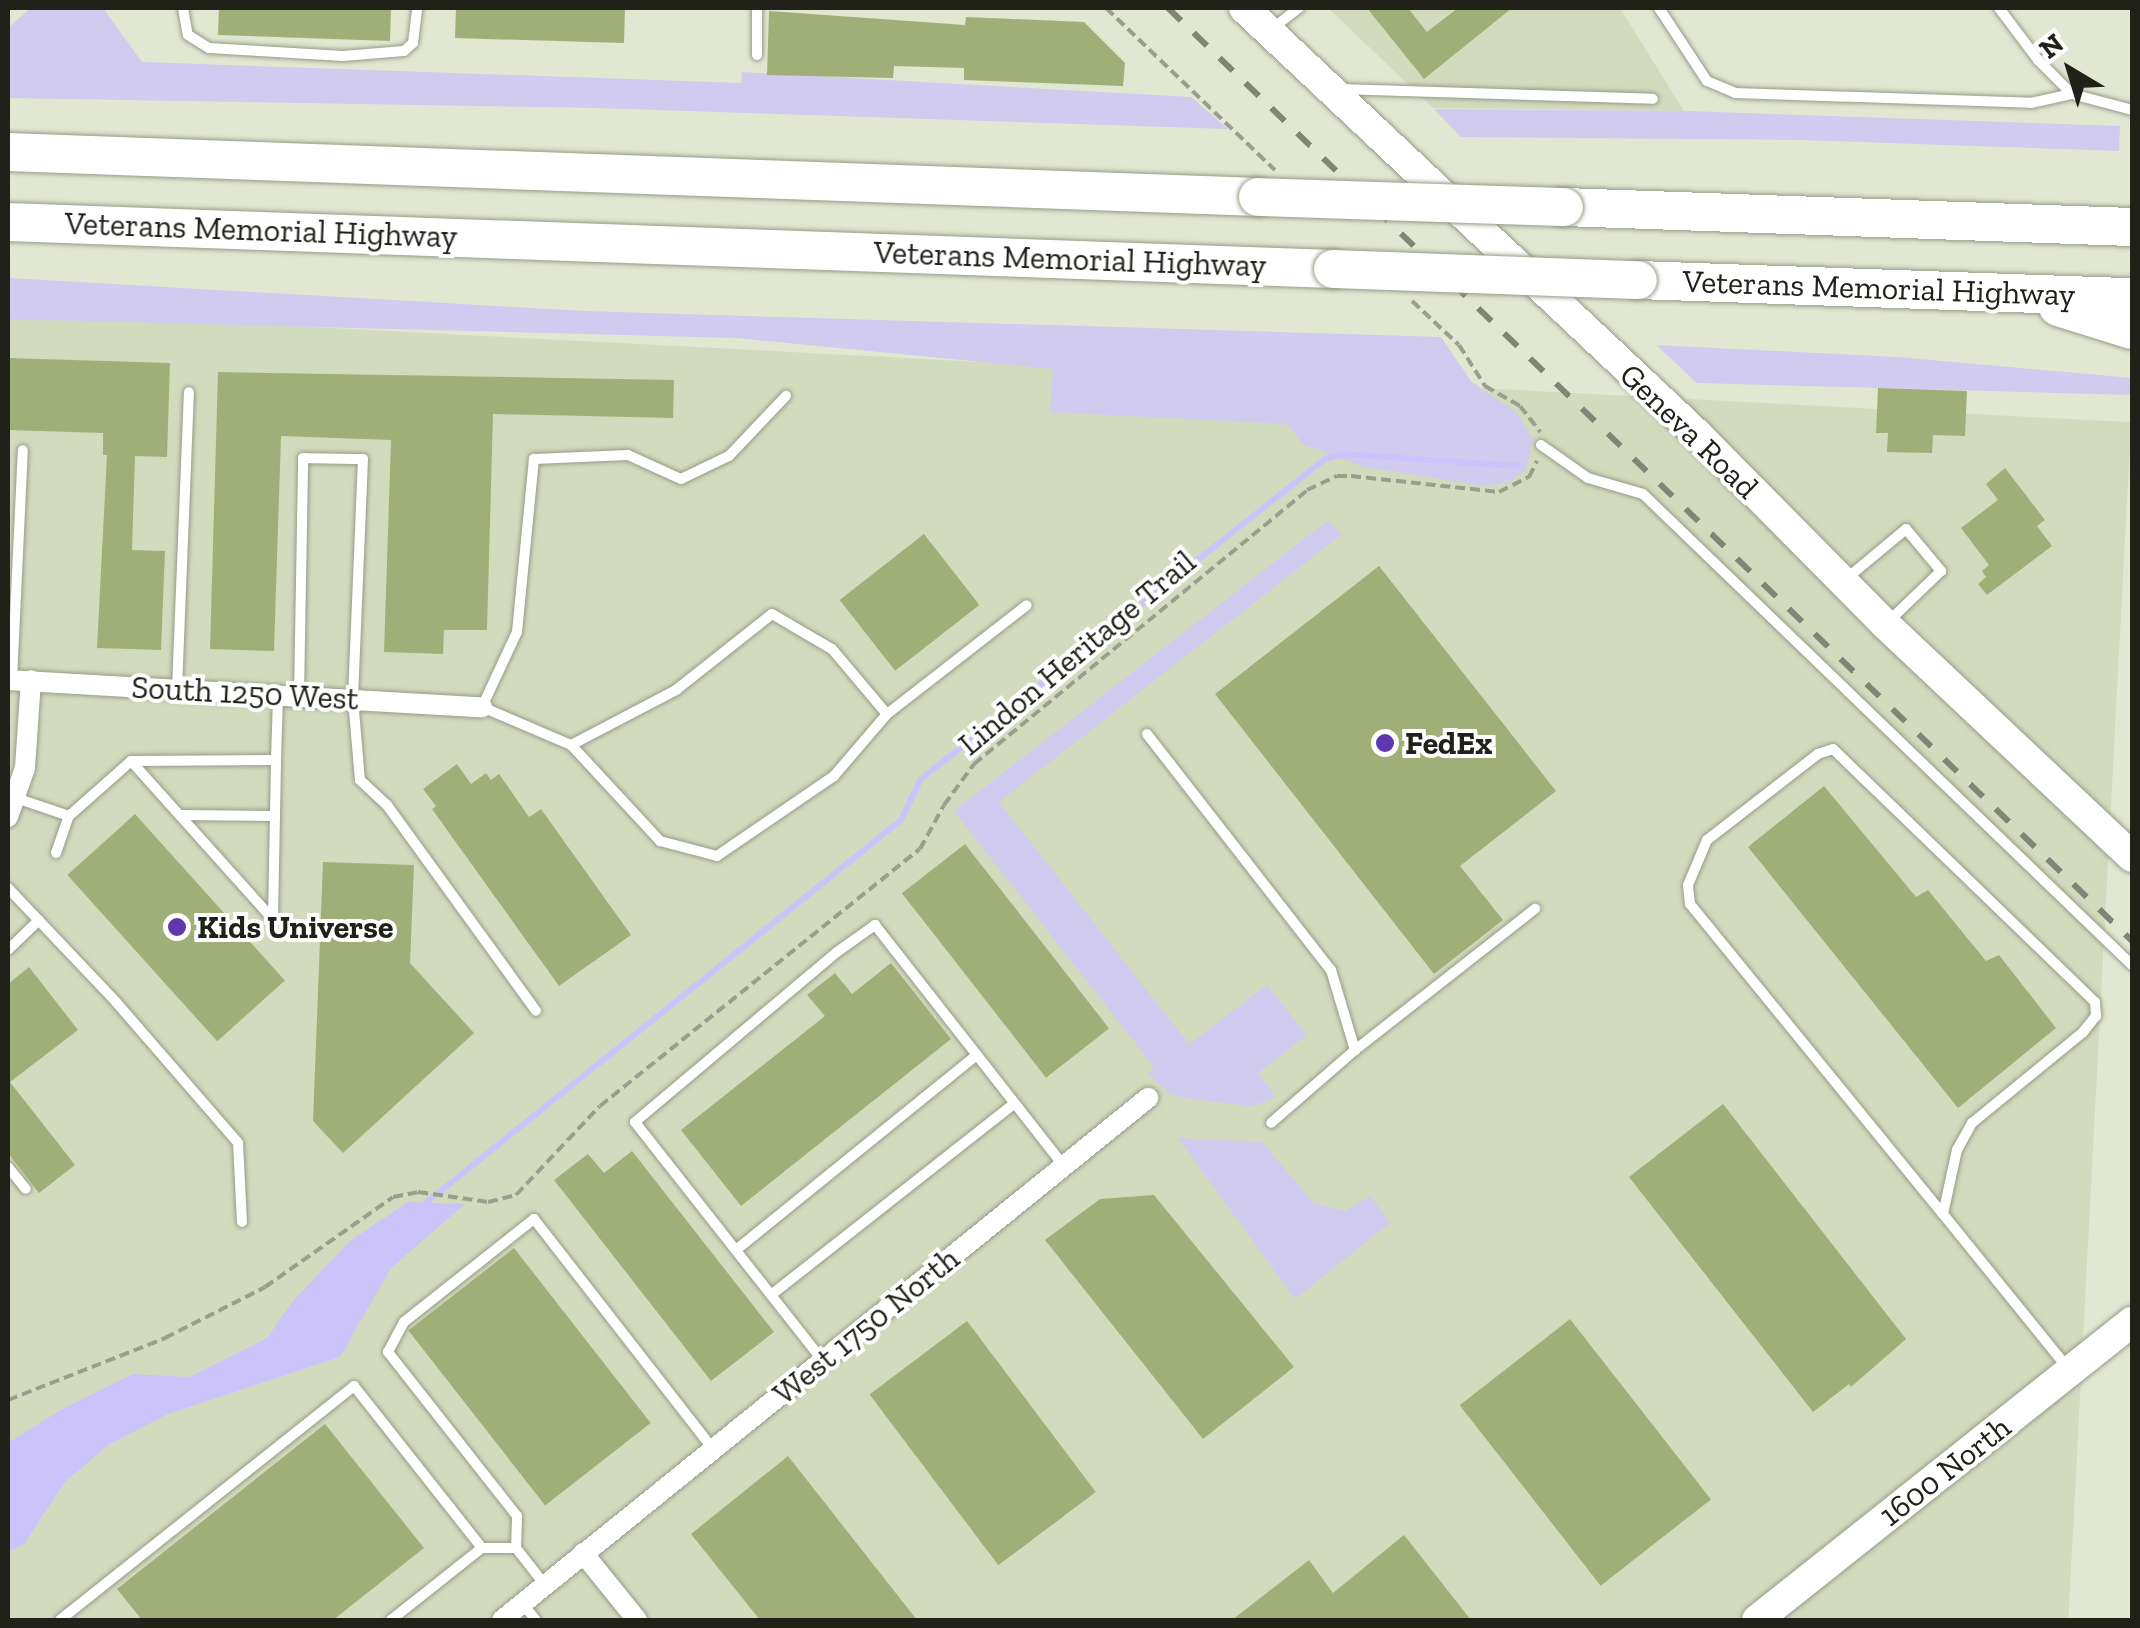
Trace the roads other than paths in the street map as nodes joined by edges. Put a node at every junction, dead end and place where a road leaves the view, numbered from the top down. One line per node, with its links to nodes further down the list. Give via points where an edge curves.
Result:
1 (184, 8): 2 (lane, via 188,35 209,48 343,56 404,52 413,43)
2 (417, 8)
3 (757, 8): 9 (lane)
4 (1244, 8): 8 (main road, Geneva Road)
5 (1299, 8): 8 (lane)
6 (1658, 8): 11 (lane, via 1707,82 1735,93 2031,102)
7 (1999, 8): 11 (lane)
8 (1269, 32): 10 (main road, Geneva Road)
9 (757, 56)
10 (1326, 88): 12 (lane); 24 (main road, Geneva Road, via 1696,434)
11 (2072, 94): 13 (lane)
12 (1653, 99)
13 (2132, 110)
14 (8, 152): 16 (highway, bridge, via 1267,183 1564,208)
15 (8, 222): 17 (highway, Veterans Memorial Highway, bridge)
16 (2132, 226)
17 (2013, 293): 18 (highway, Veterans Memorial Highway); 19 (highway)
18 (2132, 296)
19 (2132, 330)
20 (189, 392): 28 (lane)
21 (786, 396): 31 (lane, via 729,456 681,479 628,455 534,460 517,632)
22 (1541, 445): 47 (lane, via 1588,478 1642,494)
23 (22, 450): 27 (lane)
24 (1843, 582): 26 (main road, Geneva Road); 26 (lane, via 1906,529 1941,571)
25 (1027, 605): 32 (lane)
26 (1886, 624): 42 (main road, Geneva Road)
27 (17, 680): 28 (street, South 1250 West); 37 (street, via 29,738)
28 (177, 689): 29 (street, South 1250 West)
29 (288, 696): 30 (street, South 1250 West); 30 (lane, via 303,458 363,459); 35 (lane)
30 (353, 700): 31 (street, South 1250 West); 48 (lane, via 360,780 387,805)
31 (482, 707): 34 (lane)
32 (887, 714): 34 (lane, via 832,649 772,614 676,690); 34 (lane, via 834,776 717,856 660,841)
33 (1148, 734): 49 (lane, via 1331,970)
34 (572, 745)
35 (276, 760): 36 (lane); 40 (lane)
36 (131, 761): 38 (lane); 39 (lane)
37 (12, 808): 39 (lane)
38 (180, 814): 40 (lane); 40 (lane, via 273,919)
39 (69, 816): 41 (lane)
40 (275, 816)
41 (56, 853)
42 (2132, 857)
43 (8, 888): 45 (lane)
44 (1535, 908): 49 (lane)
45 (39, 920): 46 (lane); 58 (lane, via 238,1143)
46 (8, 950)
47 (2132, 965)
48 (536, 1011)
49 (1355, 1050): 53 (lane)
50 (977, 1055): 52 (lane); 59 (lane); 59 (lane, via 875,925 836,952 635,1122)
51 (1148, 1098): 55 (street, West 1750 North)
52 (1015, 1103): 55 (lane); 60 (lane)
53 (1271, 1123)
54 (8, 1166): 56 (lane)
55 (1064, 1166): 62 (street, West 1750 North)
56 (26, 1190)
57 (1943, 1214): 57 (lane, via 1690,904 1688,885 1707,840 1818,754 1834,749 2095,1002 2096,1016 2083,1032 1972,1123 1957,1150); 63 (lane)
58 (242, 1222)
59 (736, 1250): 60 (lane)
60 (771, 1295): 62 (lane)
61 (2132, 1322): 63 (main road, 1600 North)
62 (822, 1361): 64 (street, West 1750 North)
63 (2071, 1371): 75 (main road, 1600 North)
64 (713, 1449): 66 (lane, via 534,1219 404,1322 388,1352 517,1516); 67 (street, West 1750 North)
65 (482, 1548): 66 (lane); 70 (lane, via 354,1386); 71 (lane)
66 (516, 1548): 68 (lane)
67 (584, 1553): 68 (street, West 1750 North); 74 (street)
68 (545, 1586): 69 (street, West 1750 North)
69 (522, 1603): 72 (street, West 1750 North); 73 (lane)
70 (60, 1620)
71 (392, 1620)
72 (502, 1620)
73 (536, 1620)
74 (637, 1620)
75 (1757, 1620)

